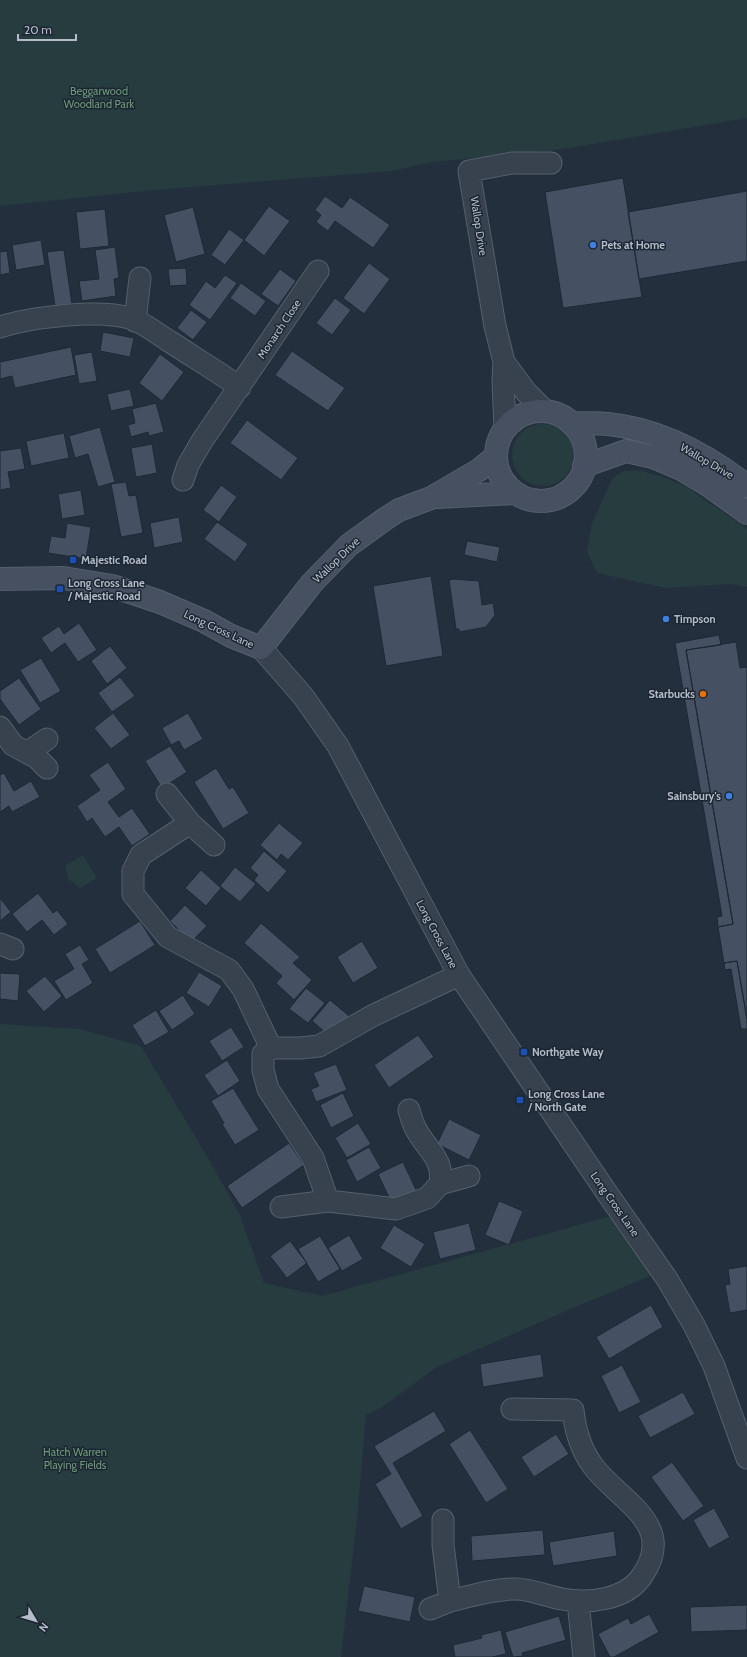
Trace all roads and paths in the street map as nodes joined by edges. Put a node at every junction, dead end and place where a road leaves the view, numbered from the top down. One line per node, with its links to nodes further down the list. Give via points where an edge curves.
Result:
1 (551, 163): 6 (street, Wallop Drive, via 512,163 469,171 495,326)
2 (318, 270): 7 (street, Monarch Close)
3 (140, 278): 4 (street)
4 (135, 320): 5 (street, via 121,316 92,314 33,319); 7 (street)
5 (0, 327)
6 (504, 362): 8 (street, Wallop Drive, via 526,392); 10 (street, Wallop Drive, via 502,381)
7 (240, 387): 13 (street, Monarch Close, via 196,437)
8 (544, 410): 9 (street, Wallop Drive, via 557,413); 10 (street, Wallop Drive, via 525,415)
9 (571, 423): 12 (street, Wallop Drive, via 583,442); 14 (street, Wallop Drive, via 609,424 666,438 712,461)
10 (505, 430): 11 (street, Wallop Drive)
11 (495, 457): 15 (street, Wallop Drive, via 506,483); 16 (street, Wallop Drive, via 479,470)
12 (584, 466): 15 (street, Wallop Drive, via 577,483 556,498 540,501); 17 (street, Wallop Drive, via 626,451 653,456 708,484)
13 (183, 480)
14 (747, 486)
15 (516, 493): 16 (street, Wallop Drive)
16 (431, 498): 19 (street, Wallop Drive, via 399,510 349,545 312,583)
17 (747, 513)
18 (0, 579): 19 (street, Long Cross Lane, via 63,578 112,586 160,602)
19 (261, 648): 27 (street, Long Cross Lane, via 303,696 338,746)
20 (0, 727): 22 (street, via 13,745)
21 (47, 739): 22 (street)
22 (28, 752): 23 (street)
23 (47, 768)
24 (167, 794): 25 (street)
25 (190, 823): 26 (street); 28 (street, via 141,855 133,871 133,894 168,938 229,970 243,989)
26 (214, 845)
27 (459, 975): 28 (street, via 374,1015 319,1046); 35 (street, Long Cross Lane, via 667,1279 714,1366)
28 (271, 1048): 32 (street, via 264,1054 263,1070 268,1089 313,1158)
29 (409, 1110): 31 (street, via 416,1131 438,1161 442,1174)
30 (469, 1176): 31 (street)
31 (440, 1184): 32 (street, via 427,1198 396,1209)
32 (328, 1201): 33 (street)
33 (281, 1207)
34 (512, 1409): 38 (street, via 573,1410 581,1443 593,1466 635,1507 650,1527 653,1553 641,1579 615,1595)
35 (747, 1458)
36 (443, 1520): 37 (street)
37 (450, 1601): 38 (street, via 493,1591 516,1589); 39 (street)
38 (578, 1602): 40 (street)
39 (430, 1608)
40 (584, 1657)

